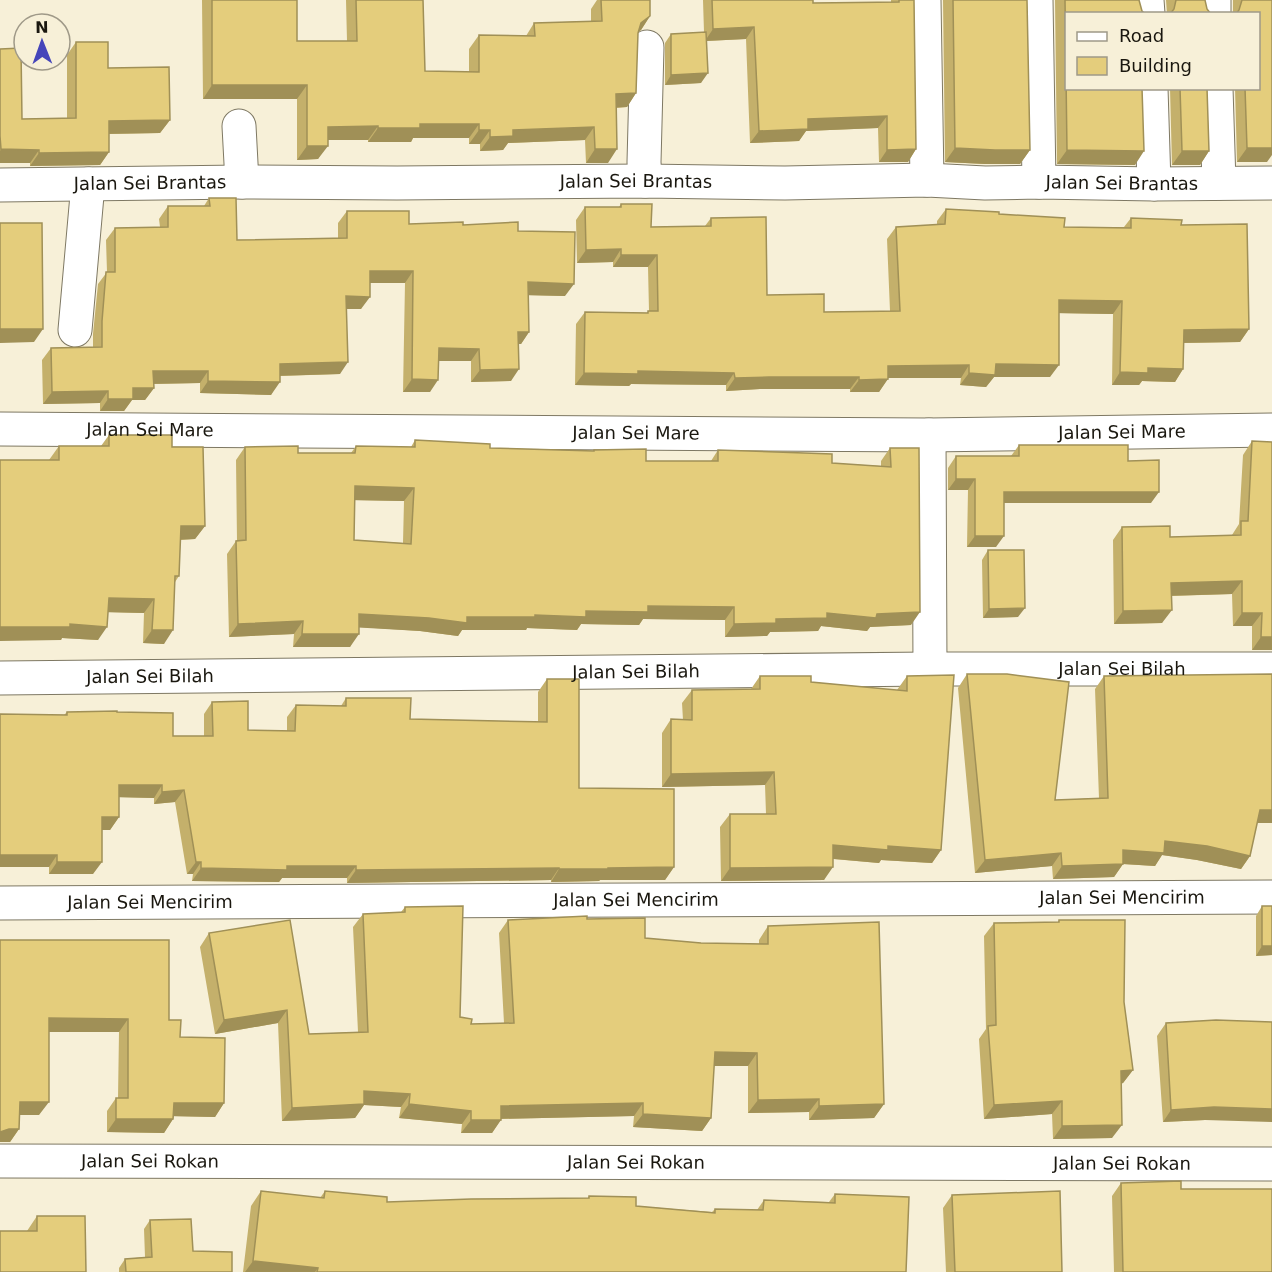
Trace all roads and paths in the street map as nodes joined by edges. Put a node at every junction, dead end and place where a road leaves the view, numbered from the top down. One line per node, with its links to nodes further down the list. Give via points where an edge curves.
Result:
1 (924, 0): 7 (street)
2 (1036, 0): 10 (street)
3 (647, 46): 8 (street)
4 (1151, 90): 14 (street)
5 (1216, 90): 11 (street)
6 (238, 126): 9 (street)
7 (927, 180): 8 (street, Jalan Sei Brantas); 10 (street, Jalan Sei Brantas)
8 (645, 181): 9 (street, Jalan Sei Brantas)
9 (242, 182): 13 (street, Jalan Sei Brantas)
10 (1039, 182): 14 (street, Jalan Sei Brantas)
11 (1219, 183): 12 (street, Jalan Sei Brantas); 14 (street, Jalan Sei Brantas)
12 (1272, 183)
13 (88, 184): 15 (street, Jalan Sei Brantas); 16 (street)
14 (1154, 184)
15 (0, 185)
16 (75, 330)
17 (0, 429): 19 (street, Jalan Sei Mare)
18 (1272, 430): 19 (street, Jalan Sei Mare)
19 (929, 435): 20 (street)
20 (930, 669): 21 (street, Jalan Sei Bilah); 22 (street, Jalan Sei Bilah)
21 (1272, 669)
22 (0, 678)
23 (1272, 897): 24 (street, Jalan Sei Mencirim)
24 (0, 903)
25 (0, 1161): 26 (street, Jalan Sei Rokan)
26 (1272, 1164)

